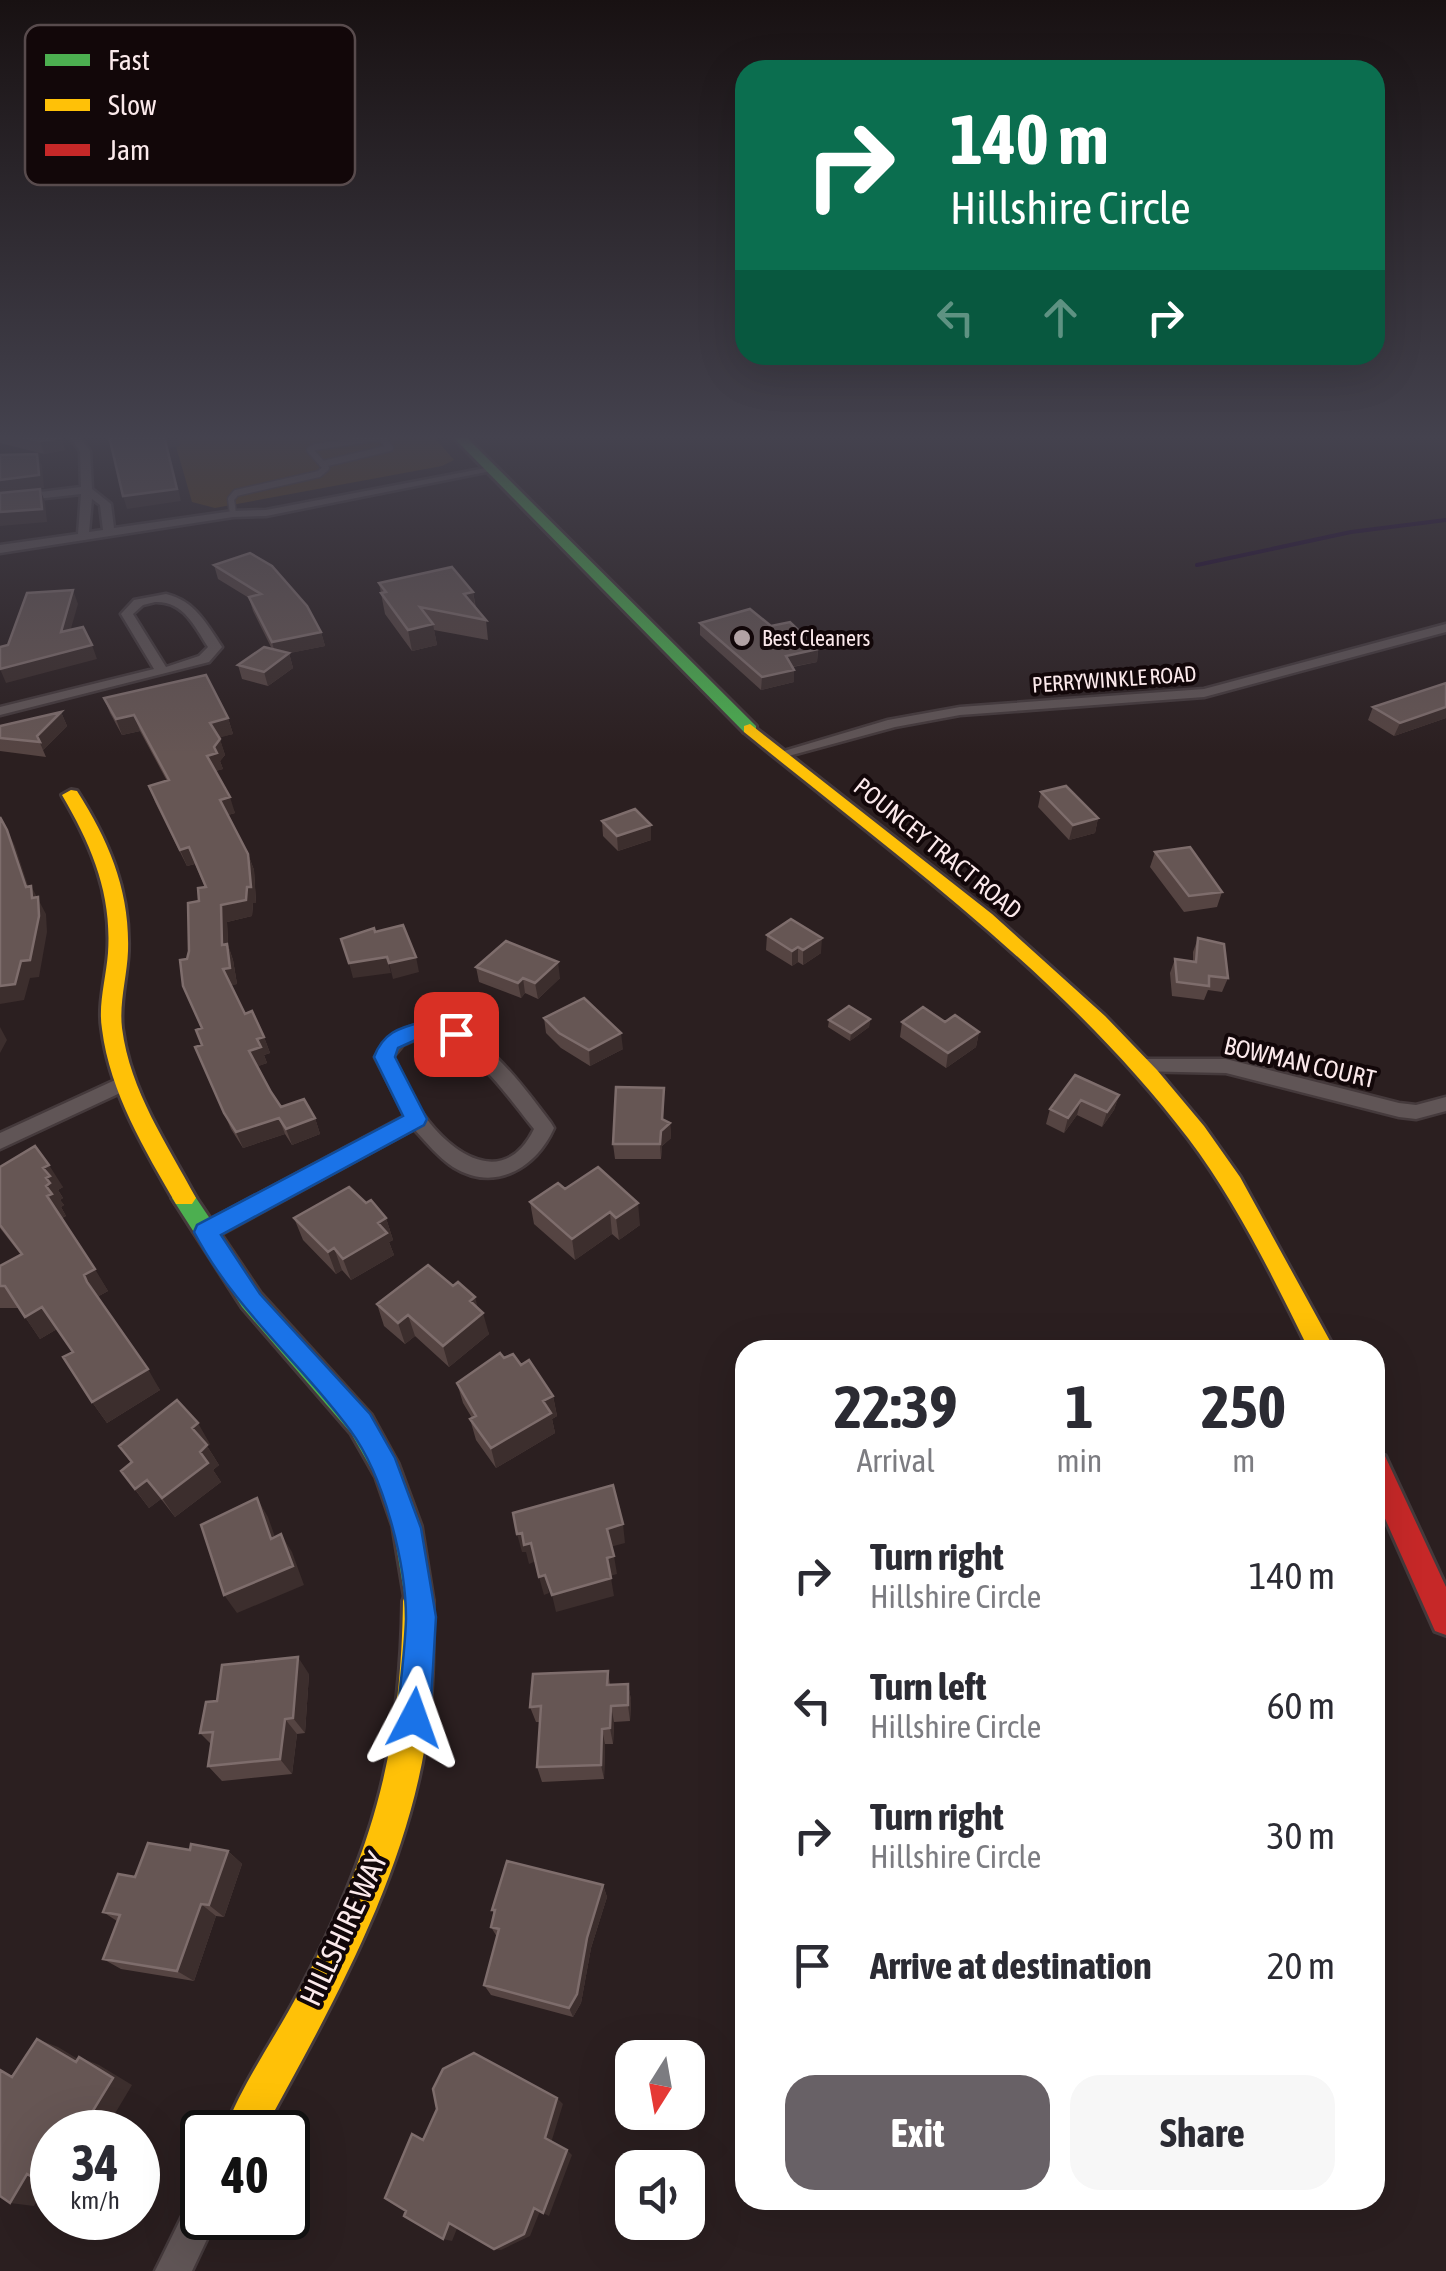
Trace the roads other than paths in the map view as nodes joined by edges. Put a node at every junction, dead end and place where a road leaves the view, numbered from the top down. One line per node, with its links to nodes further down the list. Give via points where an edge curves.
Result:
1 (53, 542): 3 (street)
2 (563, 542): 7 (main road, POUNCEY TRACT ROAD)
3 (0, 549)
4 (1446, 628): 7 (street, PERRYWINKLE ROAD, via 1204,693 960,711)
5 (162, 671): 5 (street, via 197,662 215,646 184,603 168,597 137,603 127,614); 6 (street)
6 (0, 710)
7 (781, 754): 9 (main road, POUNCEY TRACT ROAD, via 1053,978)
8 (71, 794): 10 (main road, HILLSHIRE WAY, via 109,861 116,887 117,969 110,1007)
9 (1141, 1066): 11 (street, BOWMAN COURT, via 1226,1066 1399,1110); 15 (main road, POUNCEY TRACT ROAD, via 1197,1132 1255,1220)
10 (126, 1082): 13 (street); 14 (main road, HILLSHIRE WAY)
11 (1446, 1104)
12 (416, 1119): 12 (street, via 384,1057 406,1033 432,1030 456,1034 544,1128 537,1149 520,1164 495,1169 470,1166); 14 (street)
13 (0, 1142)
14 (206, 1232): 18 (main road, HILLSHIRE WAY, via 252,1301 360,1422 381,1458 407,1528 421,1617 414,1718 379,1864)
15 (1317, 1340)
16 (1385, 1487): 17 (main road)
17 (1446, 1620)
18 (254, 2110)
19 (188, 2240): 20 (street)
20 (173, 2271)

